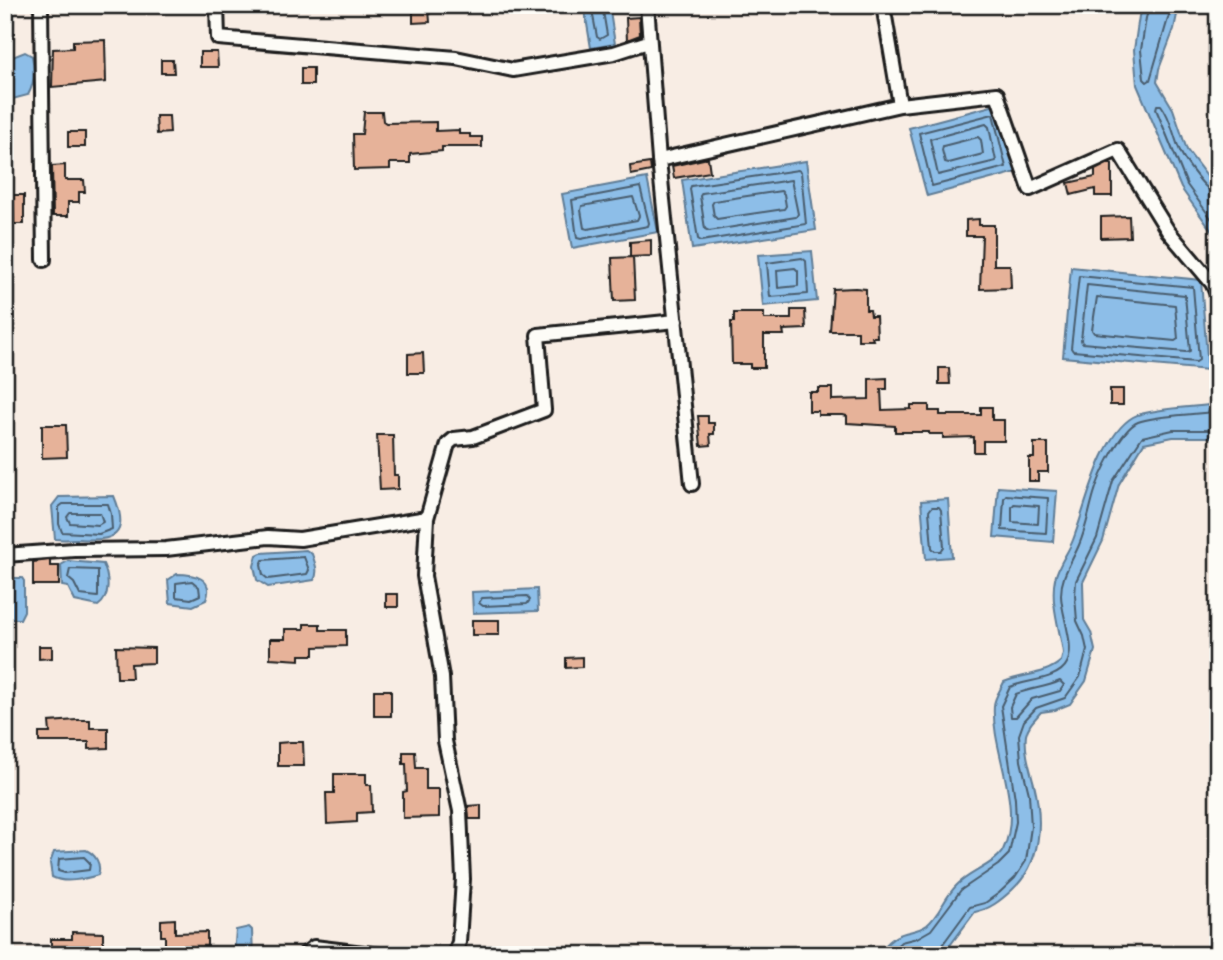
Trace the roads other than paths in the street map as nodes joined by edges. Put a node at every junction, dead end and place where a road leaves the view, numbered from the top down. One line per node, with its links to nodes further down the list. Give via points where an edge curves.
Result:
1 (41, 5): 8 (street)
2 (217, 5): 5 (street, via 218,38 456,58 513,69 614,53)
3 (647, 5): 5 (street)
4 (883, 5): 6 (street)
5 (648, 42): 7 (street)
6 (900, 105): 7 (street); 9 (street, via 997,94 1031,189 1118,150 1168,231)
7 (659, 160): 10 (street)
8 (44, 260)
9 (1218, 296)
10 (676, 321): 11 (street); 12 (street, via 538,335 544,410 448,444)
11 (692, 484)
12 (427, 518): 13 (street, via 300,538); 16 (street, via 424,576 442,677 445,741 460,811 463,879)
13 (5, 555)
14 (304, 955): 15 (street, via 314,947)
15 (380, 955)
16 (454, 955)

